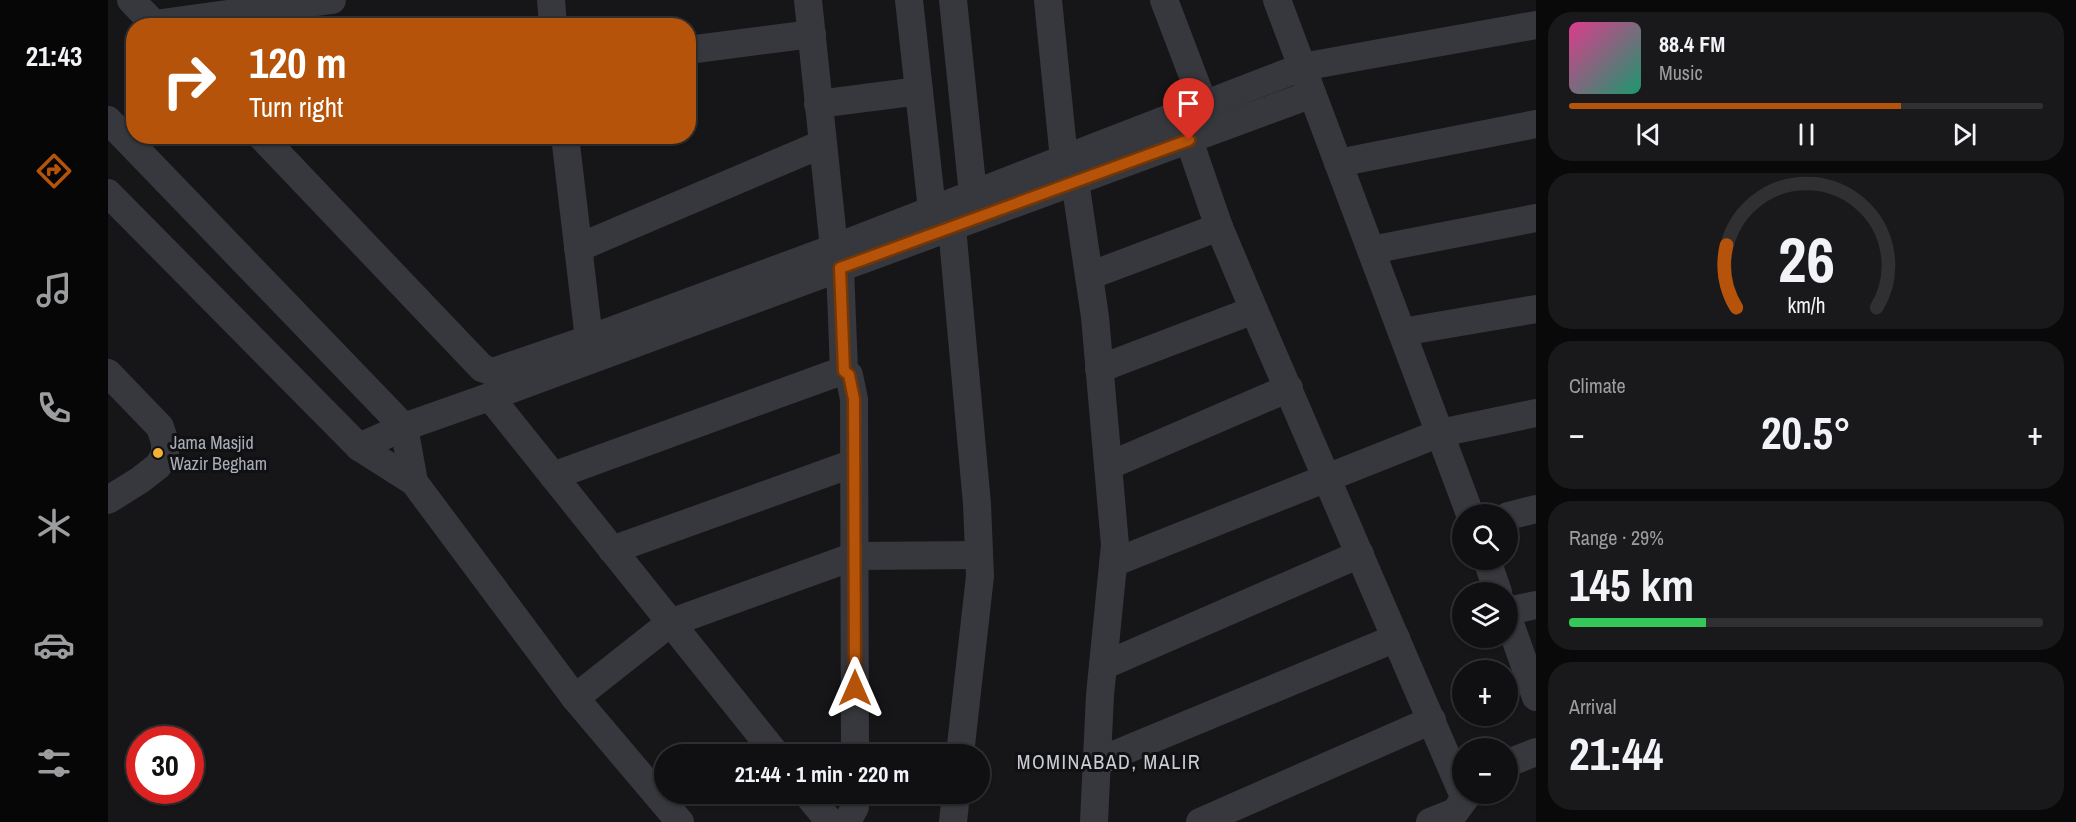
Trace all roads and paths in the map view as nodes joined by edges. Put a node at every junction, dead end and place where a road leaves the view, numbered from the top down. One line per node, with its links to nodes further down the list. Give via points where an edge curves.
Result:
1 (131, 0): 10 (street)
2 (332, 0): 11 (street)
3 (550, 0): 12 (street)
4 (808, 0): 14 (street)
5 (909, 0): 18 (street)
6 (953, 0): 16 (street)
7 (1048, 0): 31 (street)
8 (1164, 0): 21 (street)
9 (1277, 0): 17 (street)
10 (148, 18)
11 (205, 18)
12 (552, 18)
13 (1536, 25): 17 (street)
14 (812, 34): 15 (street); 20 (street)
15 (696, 49)
16 (959, 60): 18 (street); 33 (street)
17 (1302, 67): 19 (street); 21 (street)
18 (917, 78): 20 (street); 34 (street)
19 (1312, 93): 25 (street); 30 (street)
20 (818, 104): 29 (street)
21 (1204, 105): 31 (street)
22 (108, 120): 24 (street)
23 (1536, 124): 30 (street)
24 (126, 139)
25 (1189, 140): 31 (street); 36 (street)
26 (131, 144): 51 (street)
27 (269, 144): 44 (street, via 484,370 493,372)
28 (566, 144): 37 (street)
29 (822, 144): 37 (street); 39 (street)
30 (1338, 163): 38 (street)
31 (1069, 170): 33 (street); 34 (street); 40 (street)
32 (108, 193): 53 (street)
33 (973, 194): 34 (street)
34 (942, 218): 39 (street); 65 (street, via 976,492)
35 (1536, 218): 38 (street)
36 (1219, 227): 40 (street); 42 (street)
37 (578, 248): 44 (street)
38 (1371, 250): 43 (street)
39 (837, 258): 44 (street); 46 (street); 49 (street)
40 (1089, 276): 45 (street)
41 (1536, 309): 43 (street)
42 (1254, 310): 45 (street); 48 (street)
43 (1402, 332): 52 (street)
44 (589, 339)
45 (1100, 369): 55 (street)
46 (844, 371): 54 (street, via 849,375 854,399); 56 (street)
47 (108, 373): 59 (street, via 160,427 165,442 165,455 158,466)
48 (1289, 388): 55 (street); 57 (street)
49 (490, 397): 51 (street); 56 (street)
50 (1536, 413): 52 (street)
51 (404, 427): 53 (street); 58 (street)
52 (1440, 433): 57 (street); 60 (street)
53 (359, 447): 58 (street)
54 (854, 463): 63 (street); 66 (street)
55 (1108, 466): 67 (street)
56 (553, 476): 63 (street)
57 (1328, 478): 64 (street); 67 (street)
58 (414, 482): 75 (street)
59 (108, 500)
60 (1466, 504)
61 (1536, 509): 62 (street)
62 (1518, 514)
63 (612, 550): 70 (street)
64 (1360, 554): 71 (street); 73 (street)
65 (979, 555): 66 (street); 79 (street)
66 (855, 556): 70 (street); 78 (street)
67 (1113, 563): 73 (street)
68 (1536, 605): 69 (street)
69 (1518, 608)
70 (670, 623): 75 (street); 77 (street)
71 (1396, 638): 76 (street); 82 (street)
72 (1518, 646): 74 (street)
73 (1103, 666): 82 (street)
74 (1536, 697)
75 (574, 698): 88 (street)
76 (1432, 720): 83 (street); 93 (street)
77 (768, 744)
78 (855, 744)
79 (961, 744)
80 (1536, 752): 81 (street)
81 (1518, 759)
82 (1097, 762): 92 (street)
83 (1452, 766)
84 (815, 804): 89 (street)
85 (855, 804): 90 (street)
86 (955, 804): 91 (street)
87 (1463, 804): 94 (street, via 1455,813)
88 (680, 822)
89 (830, 822)
90 (847, 822)
91 (953, 822)
92 (1094, 822)
93 (1200, 822)
94 (1430, 822)

